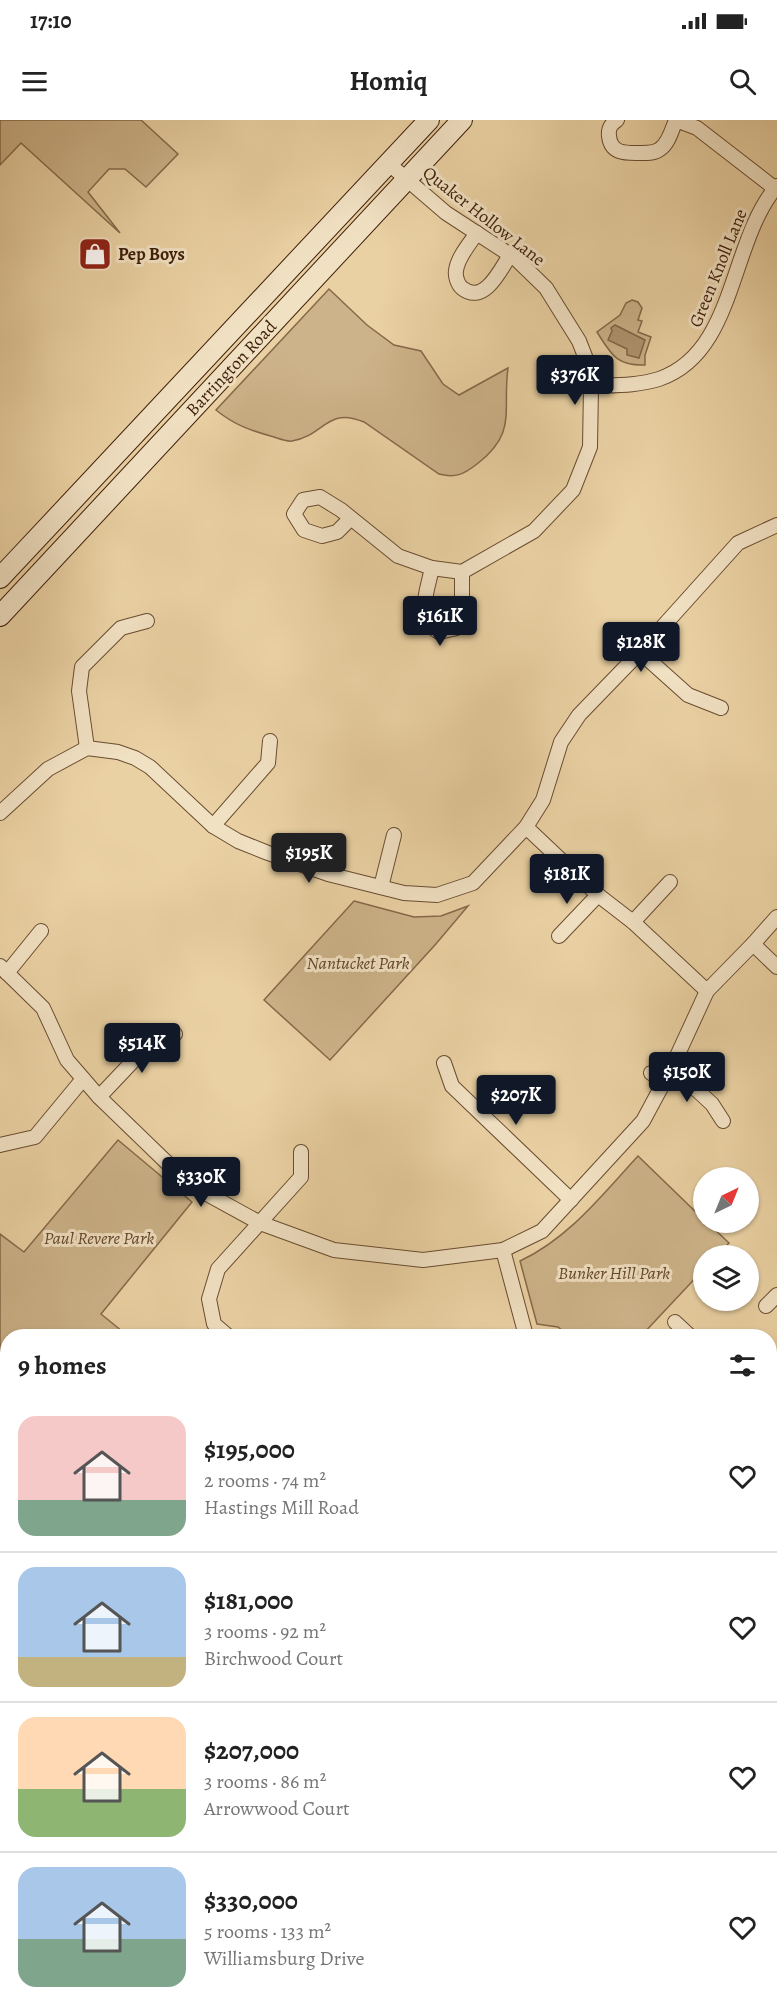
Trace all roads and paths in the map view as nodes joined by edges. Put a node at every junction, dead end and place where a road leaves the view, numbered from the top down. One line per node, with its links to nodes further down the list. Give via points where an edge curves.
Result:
1 (429, 120): 5 (main road, Barrington Road)
2 (462, 120): 6 (main road, Barrington Road)
3 (617, 120): 4 (street, via 609,130 609,139 612,146 625,154 660,150)
4 (676, 120): 7 (street, via 697,128)
5 (389, 164): 6 (street, Quaker Hollow Lane); 15 (main road, Barrington Road)
6 (406, 179): 8 (street, Quaker Hollow Lane); 16 (main road, Barrington Road)
7 (776, 188): 10 (street, Green Knoll Lane, via 749,234 715,329 691,361 659,379)
8 (477, 233): 9 (street, Quaker Hollow Lane); 9 (street, via 455,272 463,289 482,291 489,286)
9 (510, 255): 10 (street, Quaker Hollow Lane, via 546,288 579,340)
10 (591, 386): 14 (street, Quaker Hollow Lane, via 590,447 573,490 534,531)
11 (351, 518): 13 (street, via 398,556)
12 (777, 525): 18 (street, via 738,543)
13 (432, 568): 14 (street); 14 (street, via 425,618 440,632 457,628 462,618)
14 (462, 572)
15 (0, 578)
16 (0, 616)
17 (147, 621): 21 (street, via 121,628 82,667 79,691)
18 (639, 652): 19 (street, via 688,695); 24 (street, via 579,715 561,742 543,800)
19 (721, 708)
20 (270, 741): 23 (street, via 268,763)
21 (87, 748): 22 (street, via 48,769); 23 (street, via 118,752 150,767)
22 (0, 813)
23 (213, 826): 27 (street, via 268,853)
24 (526, 827): 27 (street, via 473,883 437,895); 28 (street)
25 (394, 835): 27 (street)
26 (670, 882): 30 (street)
27 (381, 887)
28 (598, 895): 30 (street); 32 (street)
29 (777, 917): 33 (street)
30 (633, 922): 36 (street)
31 (41, 931): 35 (street)
32 (559, 936)
33 (753, 944): 34 (street); 36 (street)
34 (777, 967)
35 (3, 970): 41 (street, via 44,1008 67,1060)
36 (706, 991): 39 (street)
37 (175, 1034): 43 (street, via 152,1041)
38 (444, 1063): 47 (street, via 452,1086)
39 (672, 1067): 42 (street); 44 (street, via 712,1104)
40 (651, 1074): 42 (street)
41 (83, 1079): 43 (street); 45 (street, via 35,1137)
42 (664, 1081): 47 (street, via 643,1121)
43 (99, 1097): 48 (street, via 189,1184)
44 (723, 1121)
45 (0, 1145)
46 (301, 1152): 48 (street, via 301,1177)
47 (571, 1200): 49 (street, via 542,1232)
48 (260, 1223): 49 (street, via 334,1250 423,1260); 53 (street, via 218,1269 209,1299 214,1324)
49 (503, 1250): 54 (street)
50 (777, 1296): 51 (street)
51 (766, 1306)
52 (675, 1322): 55 (street)
53 (220, 1329)
54 (524, 1329)
55 (682, 1329)

